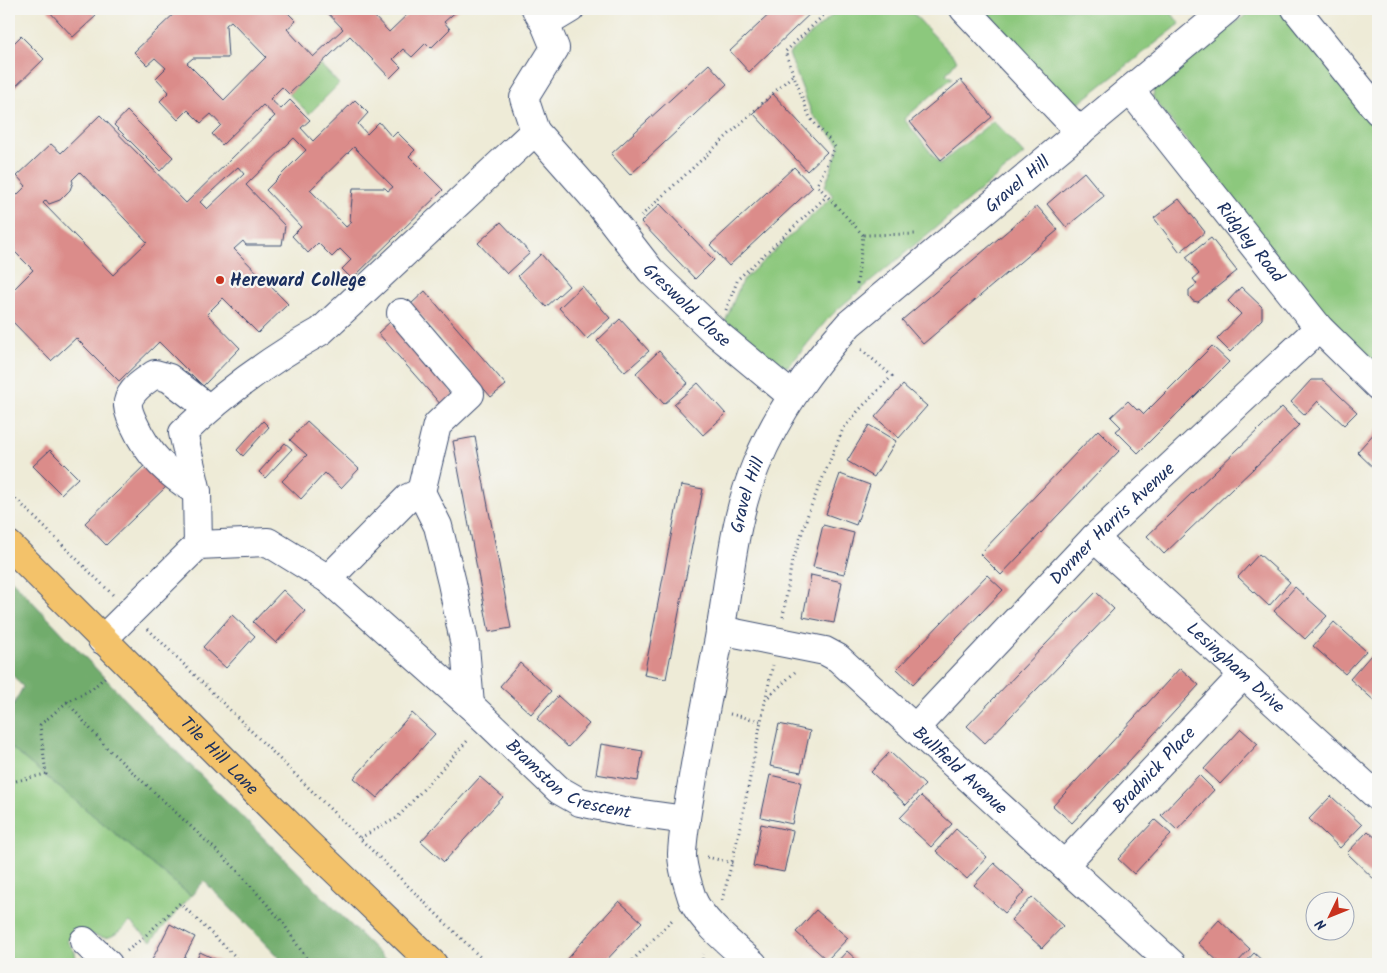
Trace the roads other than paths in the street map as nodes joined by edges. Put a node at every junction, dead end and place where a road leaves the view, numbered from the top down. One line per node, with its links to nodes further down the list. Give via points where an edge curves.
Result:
1 (570, 9): 5 (street)
2 (964, 9): 9 (street)
3 (1227, 9): 6 (street, Gravel Hill)
4 (1296, 9): 7 (street)
5 (541, 16): 8 (street, via 555,48 524,98)
6 (1130, 90): 9 (street, Gravel Hill); 11 (street, Ridgley Road)
7 (1378, 111)
8 (535, 131): 13 (street, Greswold Close, via 596,200 651,271 716,333); 14 (street, via 321,331 284,352)
9 (1080, 132): 13 (street, Gravel Hill, via 849,324)
10 (402, 314): 16 (street, via 470,394 437,425)
11 (1319, 328): 12 (street, Ridgley Road); 17 (street, Dormer Harris Avenue)
12 (1378, 386)
13 (792, 396): 21 (street, Gravel Hill, via 770,434 745,493)
14 (208, 408): 15 (street, via 183,432); 15 (street, via 169,378 154,374 131,394 127,404 150,453 172,476)
15 (197, 492): 19 (street)
16 (421, 492): 20 (street, via 408,498); 24 (street, via 438,526)
17 (1094, 538): 23 (street, Lesingham Drive); 25 (street, Dormer Harris Avenue)
18 (9, 545): 22 (main road, Tile Hill Lane)
19 (198, 545): 20 (street, Bramston Crescent, via 268,542); 22 (street)
20 (328, 579): 24 (street, Bramston Crescent)
21 (720, 630): 25 (street, Bullfield Avenue, via 819,650 838,658); 27 (street, Gravel Hill)
22 (102, 640): 31 (main road, Tile Hill Lane)
23 (1244, 674): 26 (street, Lesingham Drive); 28 (street, Bradnick Place)
24 (478, 713): 27 (street, Bramston Crescent, via 559,790 580,802)
25 (915, 728): 28 (street, Bullfield Avenue)
26 (1378, 797)
27 (686, 820): 32 (street, Gravel Hill, via 682,855 693,900 714,928)
28 (1064, 865): 33 (street, Bullfield Avenue)
29 (84, 941): 30 (street)
30 (115, 959)
31 (433, 964)
32 (753, 964)
33 (1172, 964)

